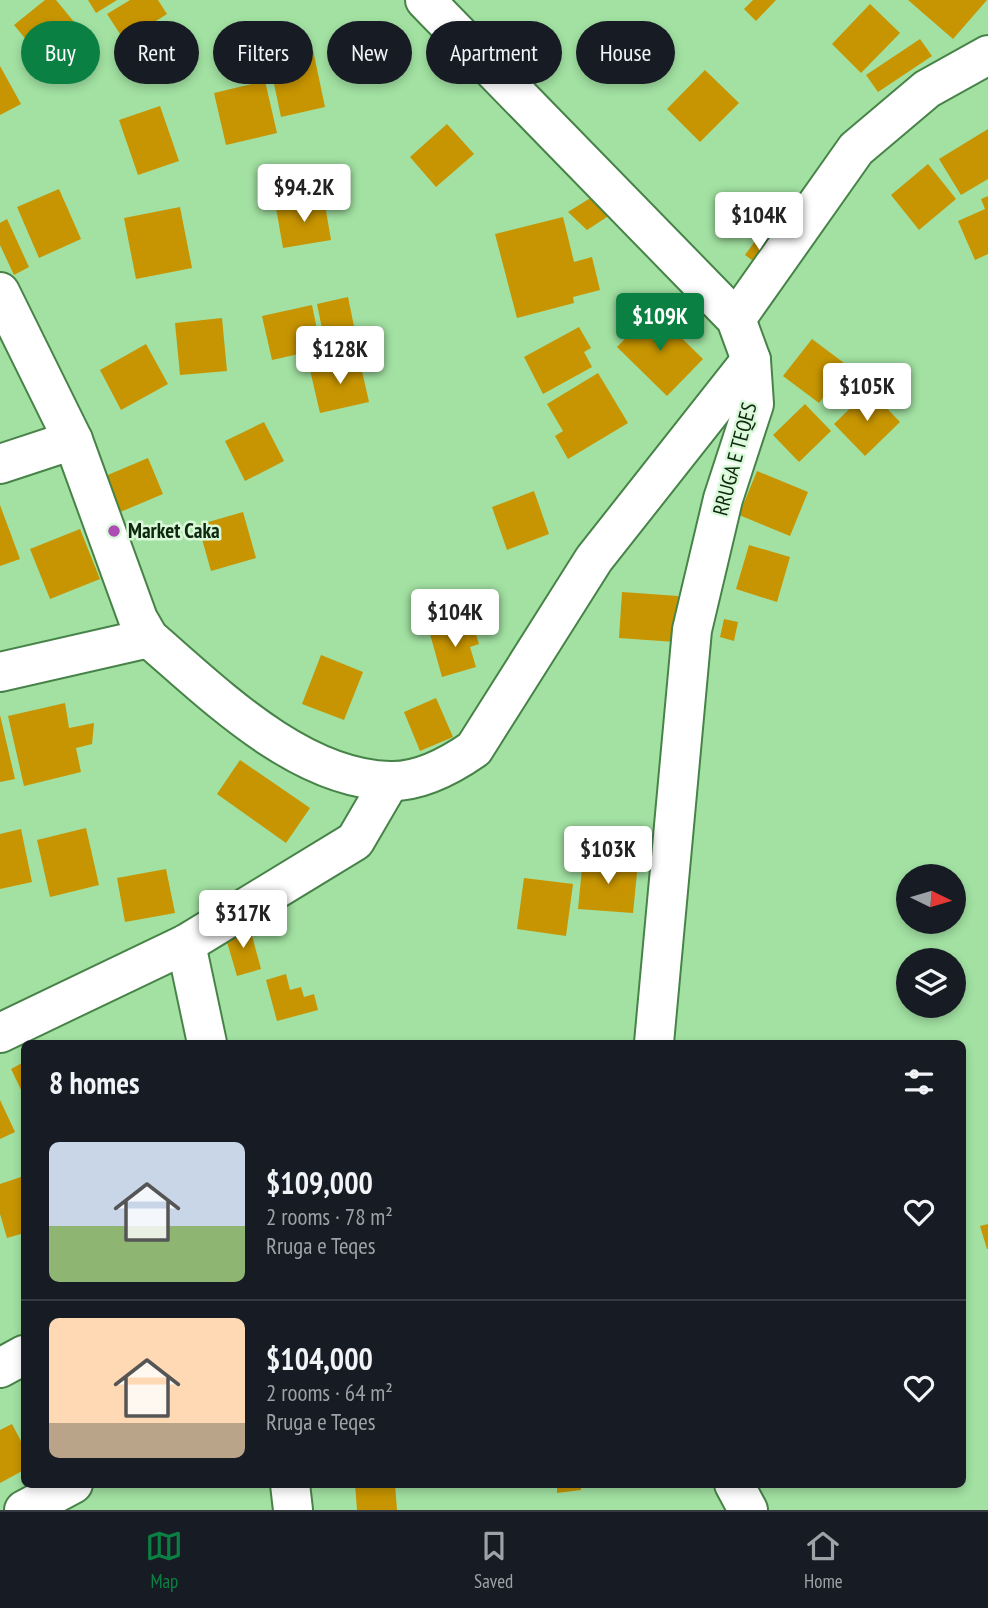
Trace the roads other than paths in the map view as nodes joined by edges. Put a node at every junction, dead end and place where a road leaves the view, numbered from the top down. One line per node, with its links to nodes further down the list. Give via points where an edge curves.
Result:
1 (425, 0): 4 (street, RRUGA E TEQES)
2 (988, 55): 4 (street, via 927,89 856,149)
3 (0, 292): 6 (street)
4 (736, 319): 5 (street, RRUGA E TEQES)
5 (751, 360): 10 (street, via 594,559 474,749 424,775); 14 (street, RRUGA E TEQES, via 754,404 723,499 692,631)
6 (74, 440): 7 (street); 8 (street)
7 (0, 464)
8 (149, 638): 9 (street); 10 (street, via 257,727 322,768)
9 (0, 672)
10 (390, 781): 11 (street, via 355,841)
11 (186, 944): 12 (street); 13 (street)
12 (0, 1033)
13 (206, 1040)
14 (654, 1040)
15 (21, 1356): 16 (street)
16 (0, 1368)
17 (65, 1488): 20 (street)
18 (290, 1488): 21 (street)
19 (736, 1488): 22 (street)
20 (24, 1510)
21 (293, 1510)
22 (748, 1510)

